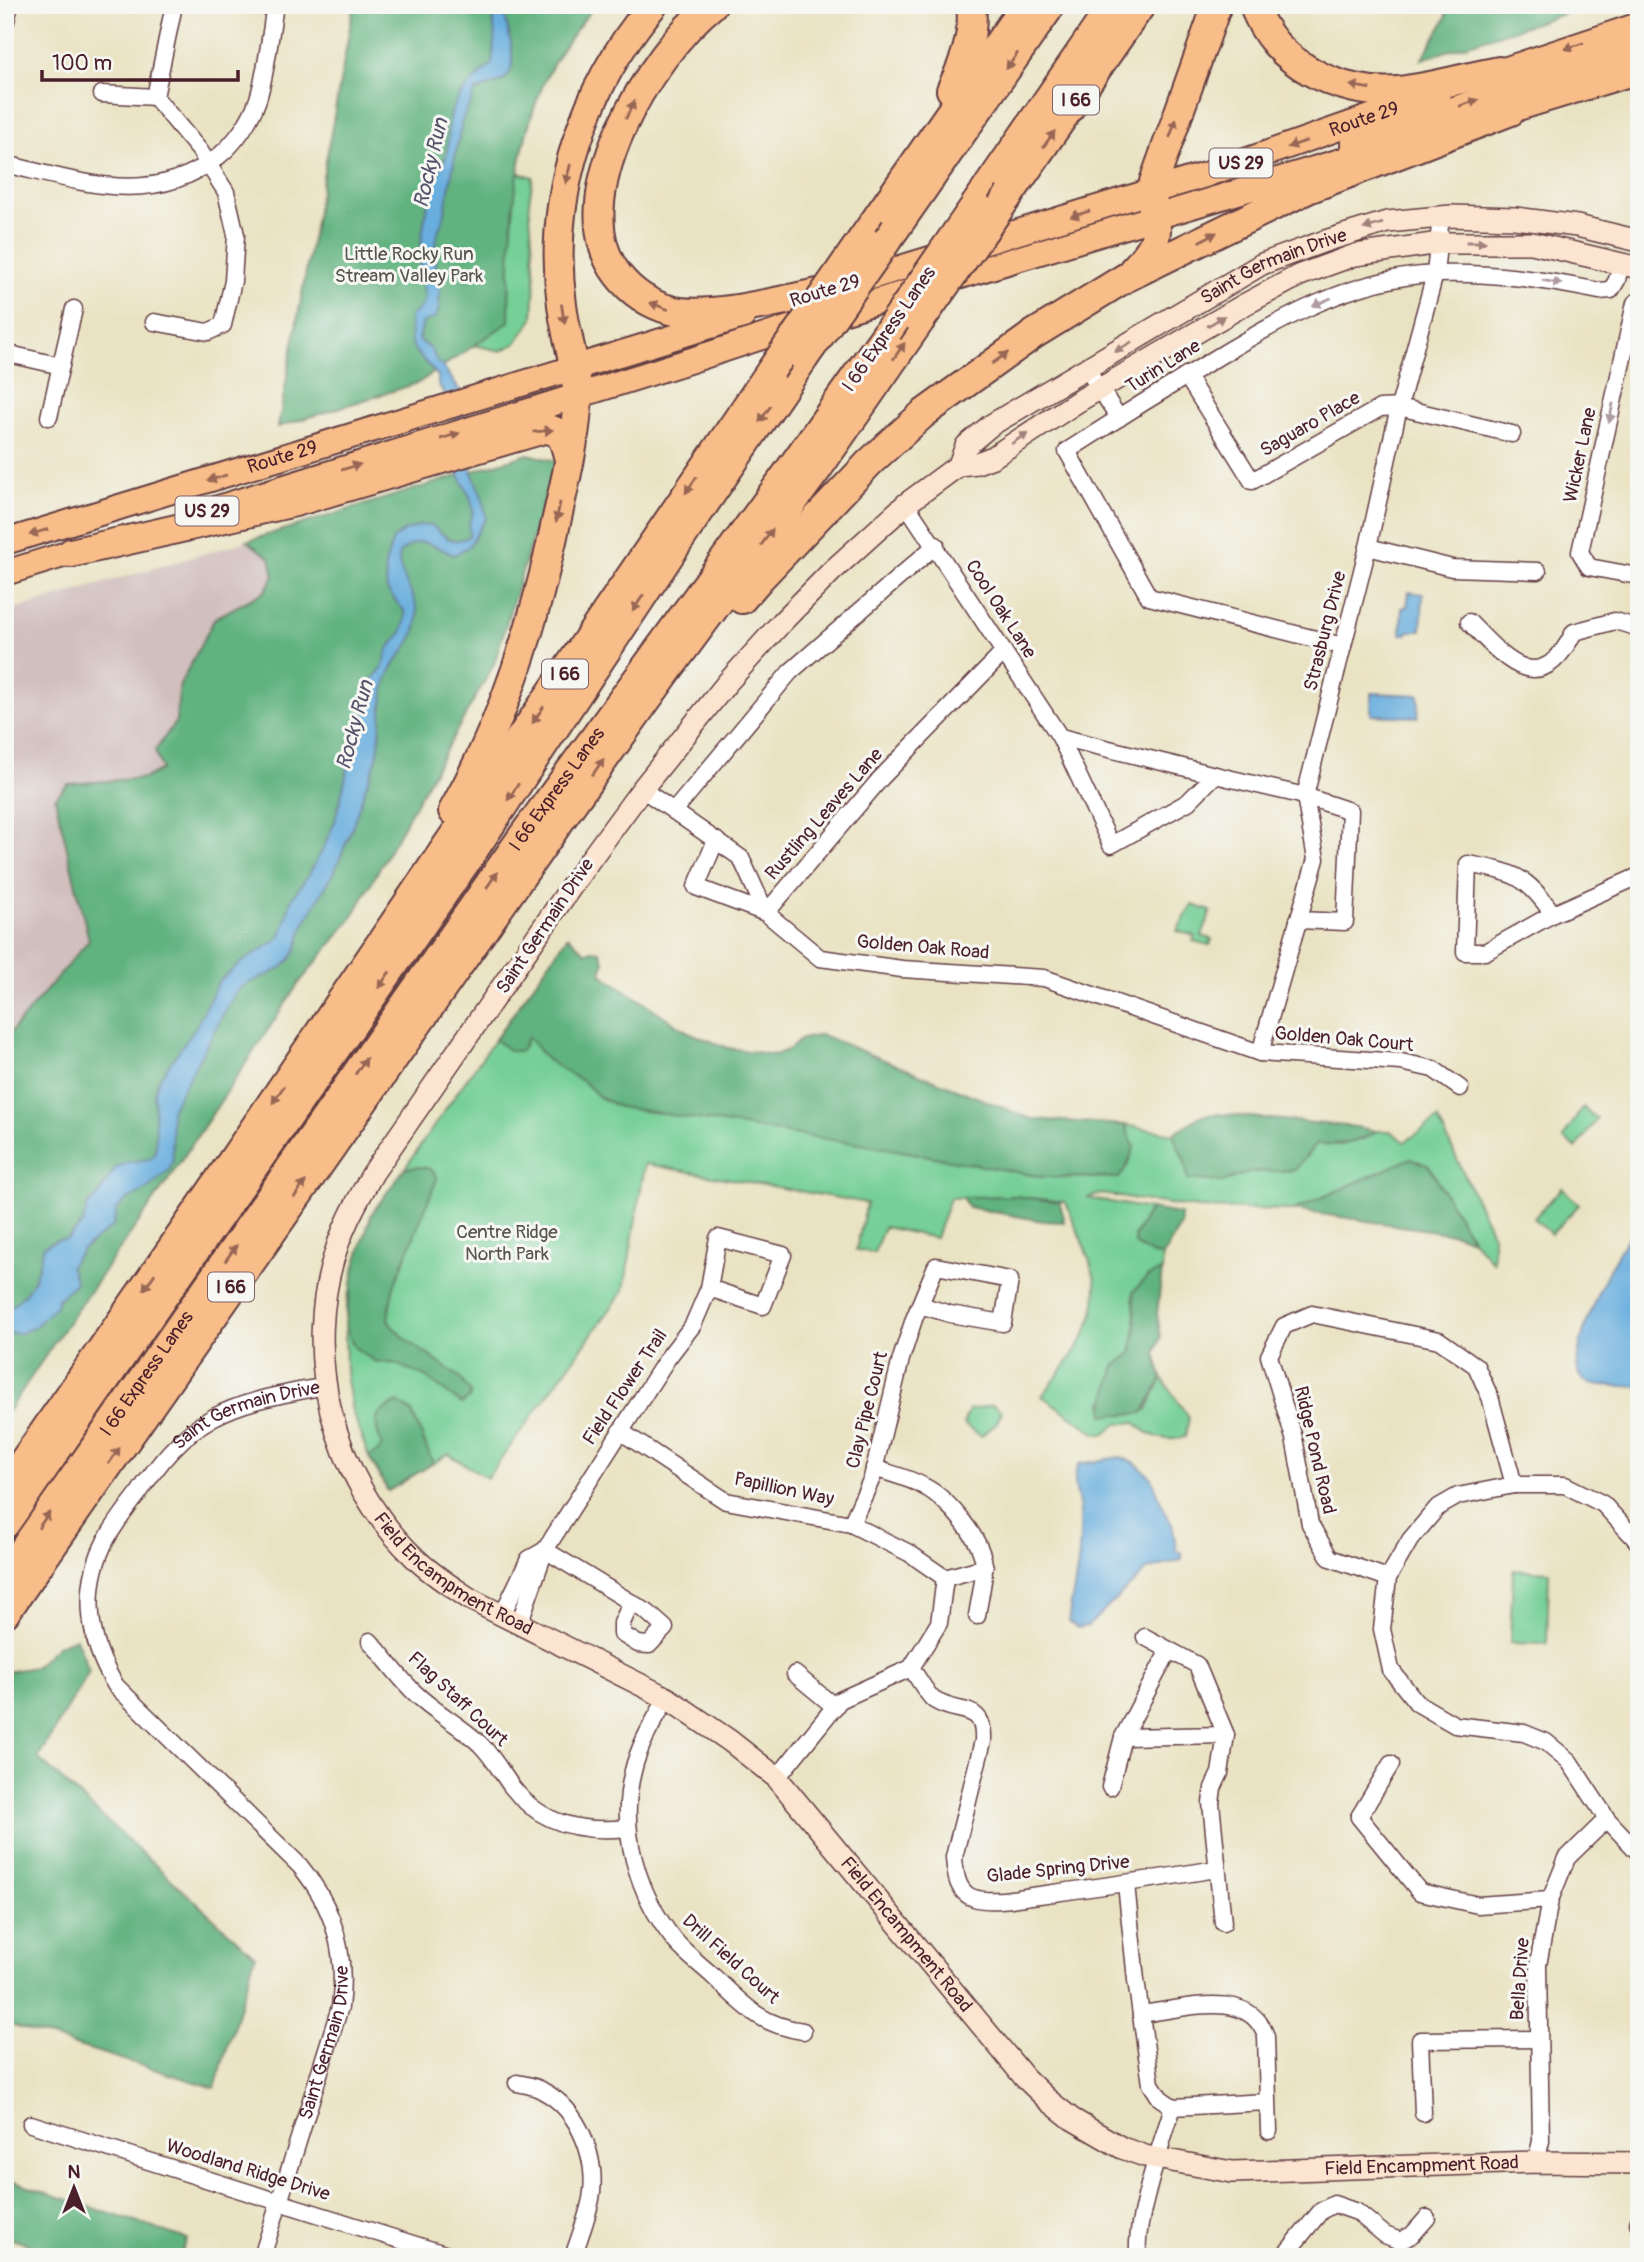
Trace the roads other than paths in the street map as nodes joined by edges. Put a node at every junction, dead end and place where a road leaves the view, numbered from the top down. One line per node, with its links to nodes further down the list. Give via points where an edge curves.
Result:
1 (10, 5): 13 (street)
2 (174, 5): 19 (street)
3 (275, 5): 22 (street, via 257,102 245,127)
4 (653, 5): 38 (highway, one-way to 38, via 604,77 567,175 558,270)
5 (712, 5): 32 (highway, one-way to 5, via 707,313 682,312 635,293 606,255 599,208 620,131 656,65)
6 (971, 5): 24 (highway, via 972,28 958,76)
7 (1025, 5): 24 (highway, I 66)
8 (1051, 5): 83 (highway, I 66 Express Lanes, one-way to 83, bridge, via 804,358 459,872)
9 (1113, 5): 88 (highway, I 66 Express Lanes, one-way to 9, bridge, via 525,833 818,432)
10 (1142, 5): 62 (highway, I 66, one-way to 10, bridge, via 816,471)
11 (1216, 5): 25 (highway, one-way to 11)
12 (1254, 5): 16 (highway, one-way to 12, via 1397,91 1333,82 1311,73 1282,50)
13 (5, 24)
14 (1639, 25): 16 (main road, Route 29 / US 29, one-way to 16)
15 (1639, 47): 23 (main road, one-way to 15, via 1377,135)
16 (1499, 71): 25 (main road, Route 29 / US 29, one-way to 25, via 1292,146)
17 (1639, 71): 20 (main road, Route 29 / US 29)
18 (102, 94): 19 (street)
19 (155, 97): 22 (street)
20 (1511, 111): 23 (main road, Route 29 / US 29); 31 (highway, one-way to 20, via 1308,189)
21 (5, 164): 22 (street, via 128,188 176,181)
22 (208, 164): 35 (street, via 226,191 236,235 233,281 223,325 208,332)
23 (1269, 182): 25 (main road, Route 29 / US 29)
24 (897, 189): 73 (highway, I 66, one-way to 73, bridge)
25 (1154, 204): 31 (highway, via 1154,245); 32 (main road, Route 29 / US 29, one-way to 32); 42 (main road, Route 29 / US 29)
26 (1441, 216): 27 (street, Saint Germain Drive, via 1514,218 1577,226); 28 (street, Strasburg Drive); 39 (street, Saint Germain Drive, one-way to 39, via 1387,222 1262,264)
27 (1639, 241)
28 (1440, 243): 29 (street, Saint Germain Drive, one-way to 29, via 1532,243); 30 (street, Strasburg Drive); 41 (street, Saint Germain Drive, one-way to 28, via 1300,275 1355,255)
29 (1630, 266): 30 (street, Turin Lane, one-way to 29, via 1510,276 1599,291 1611,290)
30 (1435, 274): 40 (street, Turin Lane, one-way to 40, via 1338,295 1259,332); 43 (street, Strasburg Drive)
31 (1125, 278): 62 (highway, one-way to 31, via 707,643 769,568 870,462 923,414 1034,334)
32 (823, 292): 38 (main road, Route 29 / US 29)
33 (1639, 301): 56 (street, Wicker Lane, one-way to 56, via 1580,552 1589,567 1632,575)
34 (74, 309): 37 (street)
35 (154, 322)
36 (5, 353): 37 (street)
37 (61, 366): 44 (street)
38 (573, 368): 42 (highway); 51 (main road, Route 29 / US 29, one-way to 51)
39 (1087, 369): 41 (street); 49 (street, Saint Germain Drive, via 991,425 966,446)
40 (1186, 375): 43 (street, Saguaro Place, via 1252,481 1380,408); 45 (street, Turin Lane)
41 (1100, 388): 45 (street); 49 (street, Saint Germain Drive, one-way to 41, via 993,457)
42 (577, 396): 46 (main road, Route 29 / US 29); 48 (highway)
43 (1399, 407): 47 (street, Saguaro Place); 53 (street, Strasburg Drive)
44 (49, 417)
45 (1119, 418): 60 (street, Turin Lane, via 1068,450 1149,597)
46 (494, 432): 48 (highway, one-way to 48, via 552,429 562,437); 54 (highway, one-way to 46, via 295,502)
47 (1512, 434)
48 (569, 460): 73 (highway, one-way to 73, via 531,625 502,712 465,790)
49 (959, 465): 50 (street, Saint Germain Drive)
50 (906, 504): 52 (street, Cool Oak Lane); 65 (street, Saint Germain Drive, via 782,622)
51 (5, 542)
52 (936, 545): 61 (street, Cool Oak Lane); 67 (street, via 790,672)
53 (1368, 547): 55 (street, via 1452,568); 60 (street, Strasburg Drive)
54 (71, 553): 57 (main road)
55 (1538, 571)
56 (1639, 572)
57 (5, 573)
58 (1469, 622): 59 (street, via 1507,661 1522,668 1541,668 1557,659 1574,632 1615,621)
59 (1639, 628)
60 (1343, 646): 66 (street, Strasburg Drive)
61 (1004, 652): 63 (street, Cool Oak Lane); 70 (street, Rustling Leaves Lane, via 881,778)
62 (668, 670): 92 (highway, I 66, one-way to 62)
63 (1060, 737): 64 (street); 64 (street, Cool Oak Lane, via 1111,845 1188,802)
64 (1215, 775): 66 (street)
65 (642, 789): 67 (street, Golden Oak Road); 78 (street, Saint Germain Drive, via 357,1200 338,1243 326,1288)
66 (1305, 796): 72 (street, Strasburg Drive, via 1316,859); 72 (street, via 1350,811 1345,922)
67 (674, 811): 68 (street, Golden Oak Road)
68 (716, 840): 70 (street, Golden Oak Road, via 741,858); 70 (street, via 696,887)
69 (1639, 876): 71 (street)
70 (766, 913): 74 (street, Golden Oak Road, via 820,958 1044,978)
71 (1553, 914): 71 (street, via 1538,892 1520,878 1468,864 1465,952 1485,953)
72 (1298, 920): 74 (street, Strasburg Drive)
73 (358, 978): 82 (highway, I 66, one-way to 82)
74 (1260, 1053): 75 (street, Golden Oak Court, via 1401,1062 1433,1069)
75 (1460, 1088)
76 (709, 1288): 76 (street, Field Flower Trail, via 718,1238 783,1255 763,1306); 79 (street, Field Flower Trail, via 693,1325)
77 (920, 1305): 77 (street, Clay Pipe Court, via 936,1266 1010,1280 1003,1323); 80 (street, Clay Pipe Court, via 901,1359)
78 (325, 1386): 94 (street, Field Encampment Road, via 344,1454 383,1523 416,1560 444,1582); 126 (street, Saint Germain Drive, via 238,1405 181,1440 109,1535 96,1564 90,1596 95,1642 116,1686 300,1866 321,1894 336,1928 343,1968 340,2007)
79 (620, 1431): 84 (street, Papillion Way, via 726,1501); 86 (street, Field Flower Trail)
80 (874, 1468): 84 (street, Clay Pipe Court); 87 (street, via 927,1487 943,1501 973,1534)
81 (1514, 1485): 85 (street, via 1565,1485 1603,1504); 90 (street, via 1458,1496 1437,1508 1410,1540); 90 (street, Ridge Pond Road, via 1490,1396 1476,1366 1439,1340 1312,1314 1284,1326 1269,1356 1294,1438 1310,1524 1330,1558)
82 (5, 1488)
83 (5, 1524)
84 (851, 1524): 89 (street, Papillion Way, via 909,1553)
85 (1639, 1544)
86 (545, 1550): 91 (street); 94 (street, Field Flower Trail)
87 (985, 1567): 89 (street); 93 (street)
88 (5, 1576)
89 (945, 1578): 98 (street, via 939,1623)
90 (1388, 1578): 107 (street, via 1382,1629 1391,1670 1417,1703 1455,1725 1524,1733 1546,1742 1569,1761)
91 (631, 1603)
92 (5, 1613)
93 (977, 1616)
94 (510, 1619): 100 (street, Field Encampment Road)
95 (1146, 1637): 97 (street)
96 (370, 1642): 108 (street, Flag Staff Court, via 416,1694 481,1745 534,1808 574,1828)
97 (1169, 1650): 102 (street, via 1197,1665); 103 (street)
98 (911, 1668): 101 (street, via 840,1700); 111 (street, Glade Spring Drive, via 933,1700 977,1716 984,1725 954,1857 961,1888 974,1898 998,1900)
99 (795, 1674): 101 (street)
100 (667, 1698): 105 (street, Field Encampment Road); 108 (street, Drill Field Court, via 633,1770)
101 (835, 1707): 105 (street)
102 (1226, 1735): 103 (street); 110 (street, via 1211,1803)
103 (1123, 1737): 106 (street)
104 (1391, 1763): 112 (street, via 1359,1817 1420,1892 1478,1905)
105 (777, 1779): 123 (street, Field Encampment Road, via 1025,2078 1098,2135 1122,2148)
106 (1110, 1787)
107 (1606, 1819): 109 (street); 112 (street, Bella Drive, via 1567,1858)
108 (627, 1828): 115 (street, Drill Field Court, via 643,1890 676,1943 757,2016 781,2028)
109 (1639, 1853)
110 (1216, 1869): 111 (street, Glade Spring Drive); 113 (street)
111 (1126, 1884): 114 (street)
112 (1550, 1900): 116 (street, Bella Drive, via 1538,1965)
113 (1223, 1923)
114 (1141, 2014): 118 (street, via 1205,2005 1233,2006 1256,2018 1266,2037); 119 (street, via 1151,2084)
115 (803, 2031)
116 (1538, 2039): 120 (street, via 1420,2040); 124 (street, Bella Drive, via 1541,2141)
117 (517, 2083): 130 (street, via 543,2090 558,2101 586,2145 592,2189)
118 (1267, 2102): 119 (street); 122 (street)
119 (1173, 2107): 123 (street)
120 (1423, 2113)
121 (31, 2124): 126 (street, Woodland Ridge Drive)
122 (1269, 2131)
123 (1156, 2157): 124 (street, Field Encampment Road, via 1232,2172); 131 (street, via 1139,2236)
124 (1536, 2162): 125 (street, Field Encampment Road)
125 (1639, 2163)
126 (279, 2202): 128 (street, Saint Germain Drive); 129 (street, Woodland Ridge Drive)
127 (1427, 2218): 132 (street, via 1400,2241 1384,2235 1357,2212 1334,2204 1321,2211)
128 (262, 2257)
129 (454, 2257)
130 (573, 2257)
131 (1139, 2257)
132 (1286, 2257)

